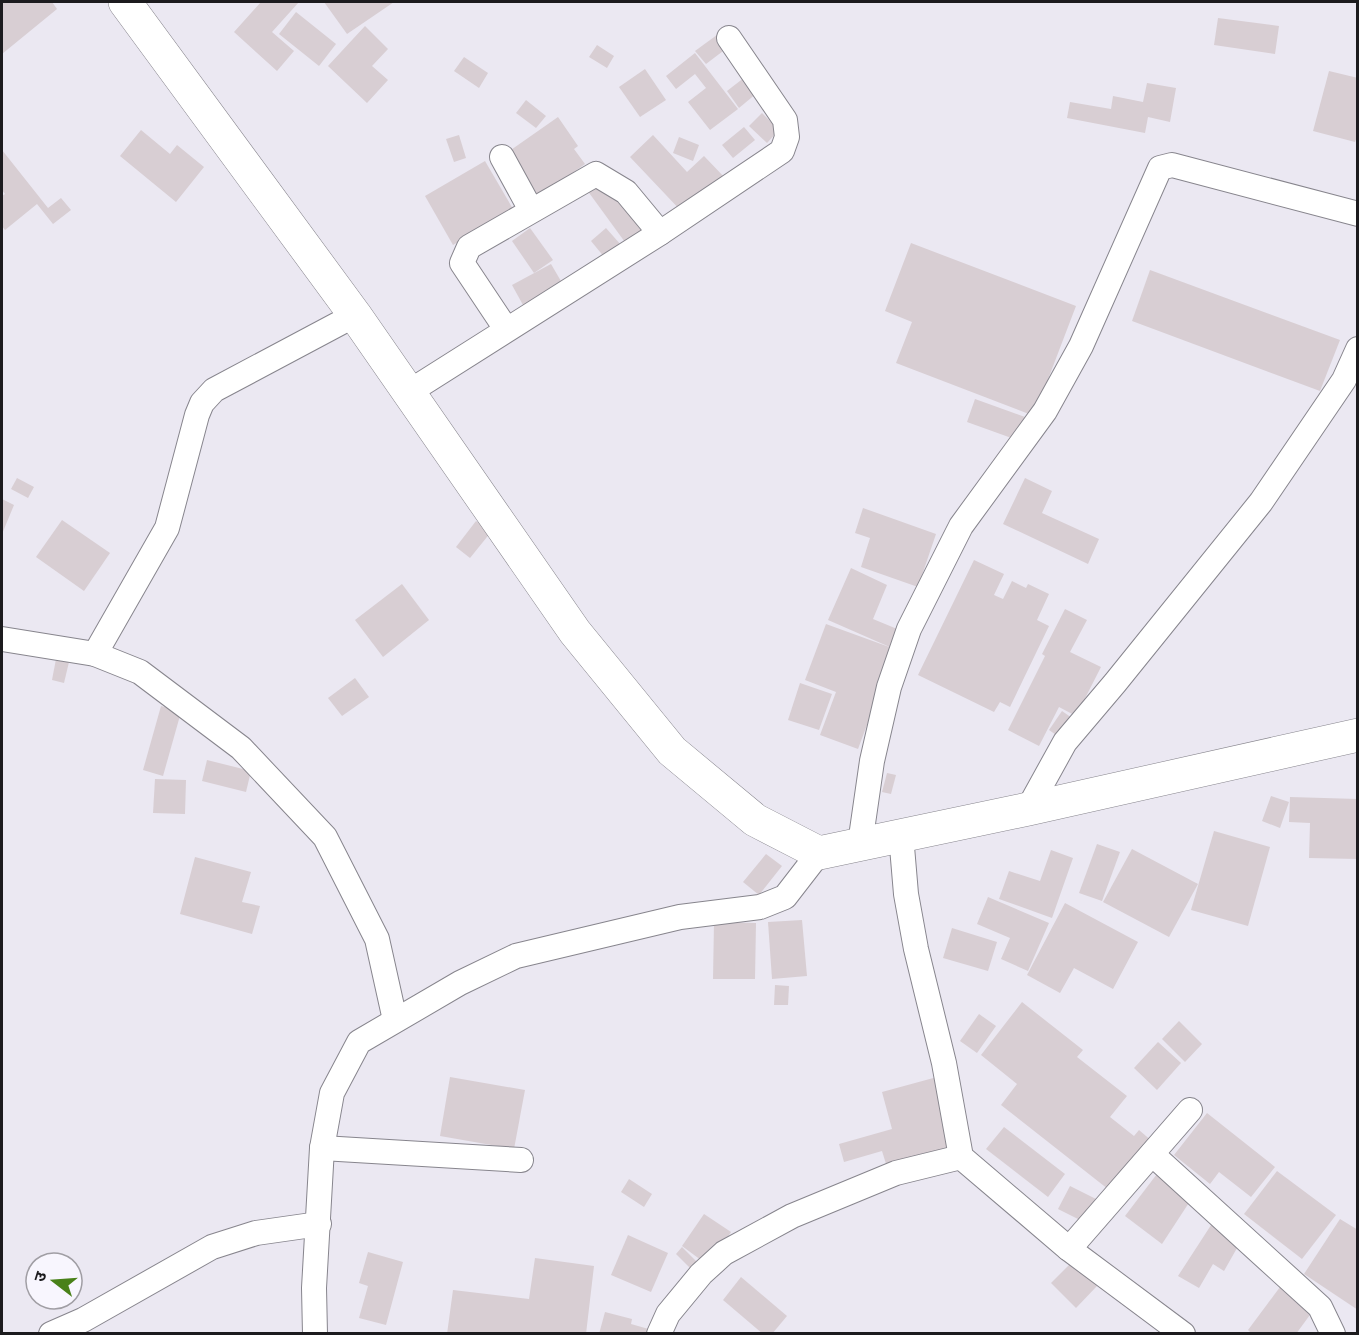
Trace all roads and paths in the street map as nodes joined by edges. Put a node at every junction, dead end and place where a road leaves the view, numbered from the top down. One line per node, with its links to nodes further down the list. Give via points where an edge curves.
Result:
1 (125, 2): 7 (main road)
2 (729, 38): 6 (street, via 785,120 788,137 782,151)
3 (502, 157): 4 (street)
4 (531, 210): 6 (street, via 596,174 626,192); 8 (street, via 469,247 462,263)
5 (1358, 214): 16 (street, via 1172,165 1160,168 1081,346 1045,411 960,525 909,629 888,687)
6 (660, 233): 8 (street)
7 (355, 315): 10 (main road); 12 (street, via 214,390 202,403 167,528)
8 (506, 329): 10 (street)
9 (1358, 349): 14 (street, via 1344,380 1261,502 1065,742)
10 (409, 392): 17 (main road, via 575,632 672,751 755,820)
11 (2, 639): 12 (street)
12 (95, 654): 18 (street, via 141,672 241,748 325,837 377,939)
13 (1358, 735): 14 (main road)
14 (1028, 809): 15 (main road)
15 (901, 836): 16 (main road); 22 (street, via 916,949)
16 (860, 844): 17 (main road)
17 (819, 853): 18 (street, via 785,897 760,907 680,917 516,956)
18 (394, 1020): 20 (street, via 359,1042 332,1093)
19 (1190, 1110): 21 (street)
20 (322, 1148): 23 (street); 24 (street)
21 (1152, 1154): 25 (street); 30 (street, via 1320,1307)
22 (962, 1157): 25 (street); 28 (street, via 885,1178 792,1216 724,1253 700,1274 668,1314)
23 (521, 1160)
24 (318, 1224): 26 (street, via 256,1233 212,1247); 27 (street)
25 (1069, 1249): 29 (street)
26 (51, 1334)
27 (315, 1334)
28 (659, 1334)
29 (1183, 1334)
30 (1333, 1334)

